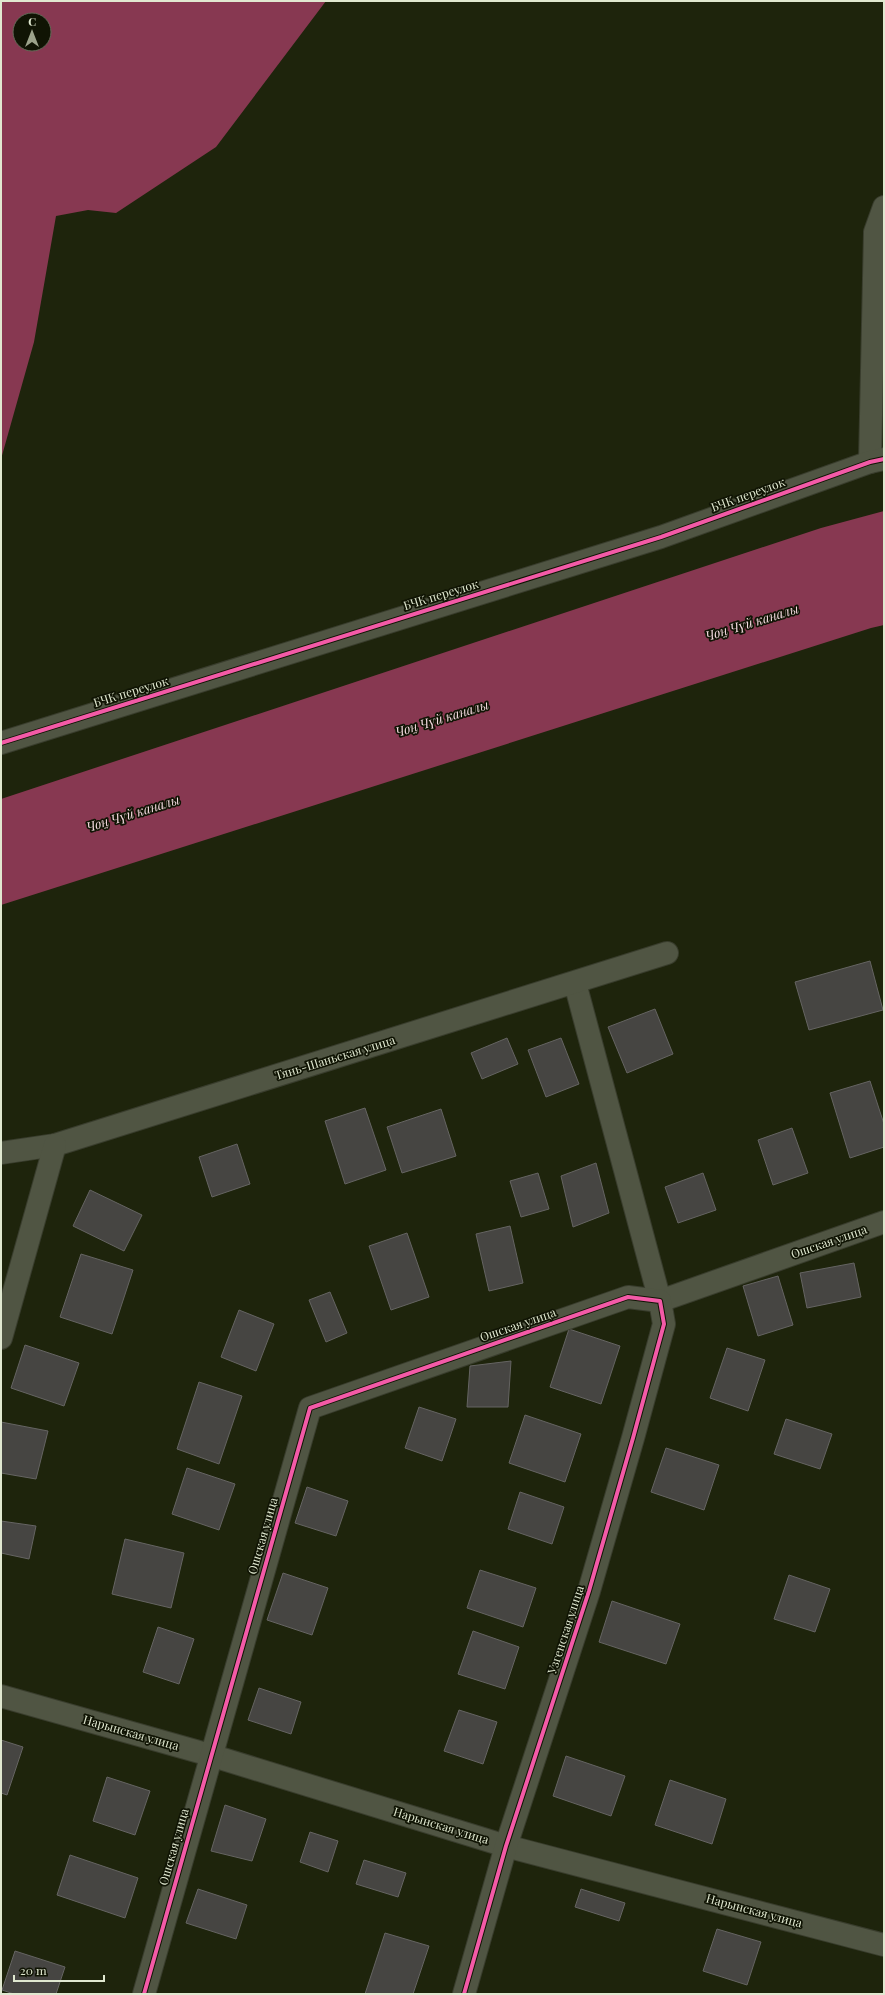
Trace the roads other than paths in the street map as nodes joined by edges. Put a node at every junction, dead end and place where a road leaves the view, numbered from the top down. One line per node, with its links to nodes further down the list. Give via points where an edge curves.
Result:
1 (884, 207): 2 (street, via 875,232)
2 (877, 461): 3 (street, БЧК переулок, via 661,537)
3 (1, 743)
4 (667, 953): 5 (street, Тянь-Шаньская улица)
5 (575, 983): 6 (street, Тянь-Шаньская улица); 9 (street, Узгенская улица)
6 (55, 1145): 7 (street, Тянь-Шаньская улица); 10 (street)
7 (1, 1154)
8 (884, 1222): 9 (street, Ошская улица)
9 (660, 1301): 12 (street, Ошская улица, via 628,1297 310,1408); 13 (street, Узгенская улица, via 664,1324 630,1446 589,1591)
10 (1, 1338)
11 (1, 1696): 12 (street, Нарынская улица)
12 (210, 1755): 13 (street, Нарынская улица); 15 (street, Ошская улица)
13 (506, 1846): 14 (street, Нарынская улица); 16 (street, Узгенская улица)
14 (884, 1945)
15 (144, 1994)
16 (464, 1994)

